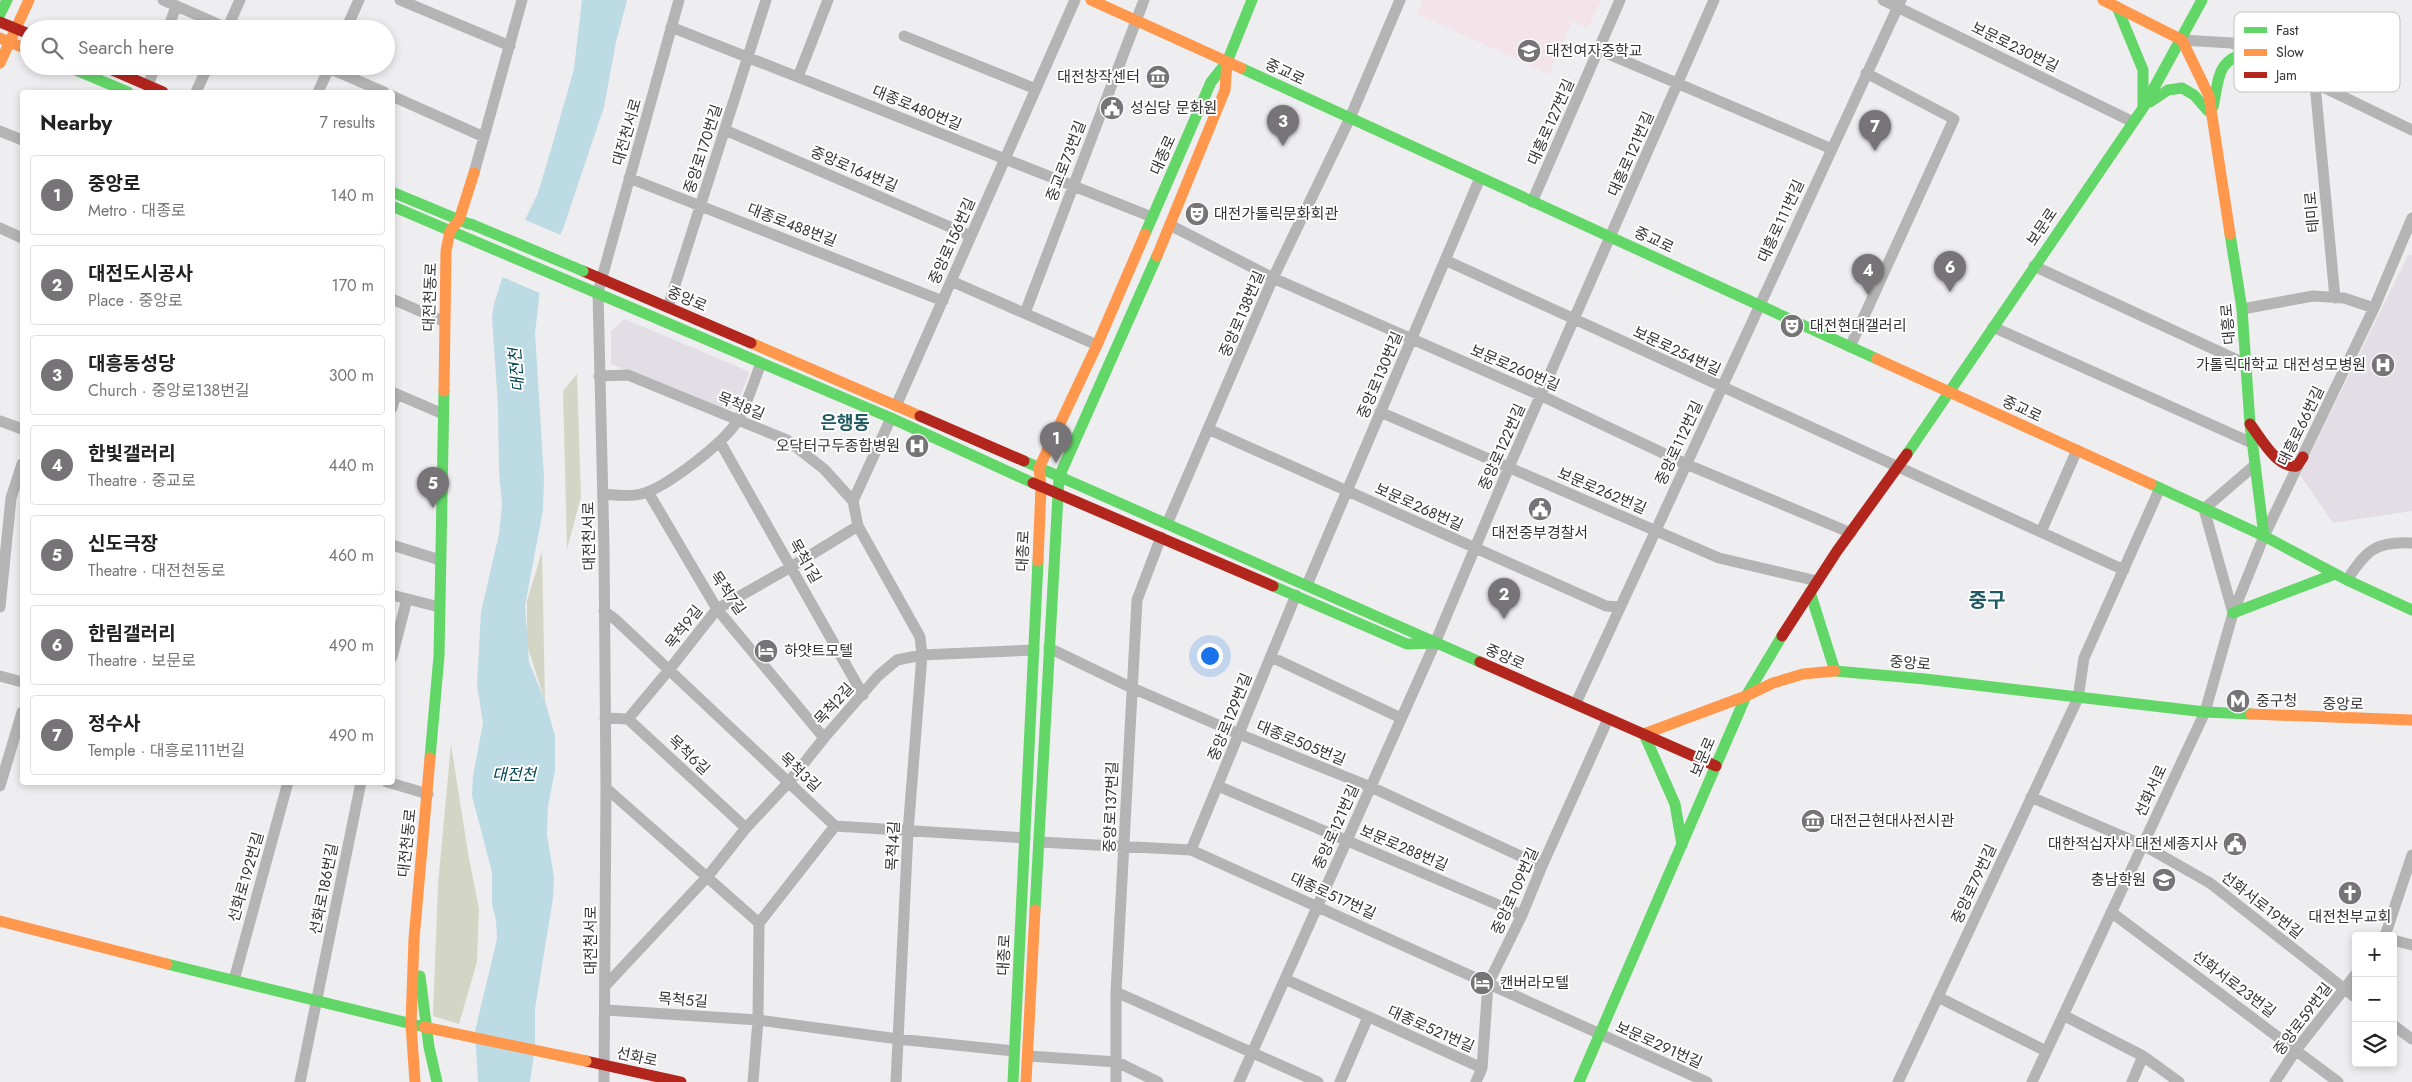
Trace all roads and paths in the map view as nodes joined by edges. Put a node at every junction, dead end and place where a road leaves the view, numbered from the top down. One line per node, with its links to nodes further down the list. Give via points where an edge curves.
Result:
1 (7, 0): 24 (main road)
2 (29, 0): 25 (main road)
3 (164, 0): 22 (street)
4 (240, 0): 28 (street)
5 (359, 0): 29 (street)
6 (400, 0): 41 (street)
7 (522, 0): 41 (street, 대전천동로)
8 (679, 0): 33 (street, 대전천서로)
9 (766, 0): 44 (street, 중앙로170번길)
10 (828, 0): 54 (street)
11 (1075, 0): 57 (street, 중앙로156번길)
12 (1091, 0): 30 (main road, 중교로)
13 (1144, 0): 30 (street)
14 (1252, 0): 45 (main road, 대종로)
15 (1400, 0): 68 (street, 중앙로138번길)
16 (1620, 0): 42 (street, 대흥로127번길)
17 (1714, 0): 55 (street, 대흥로121번길)
18 (1883, 0): 21 (street, 보문로230번길)
19 (2103, 0): 23 (main road)
20 (2202, 0): 38 (main road, 보문로)
21 (1899, 3): 47 (street, 대흥로111번길); 69 (street, 보문로230번길)
22 (176, 6): 26 (street); 27 (street)
23 (2117, 7): 38 (main road); 66 (main road, via 2143,70)
24 (0, 14)
25 (21, 20)
26 (171, 20)
27 (207, 20)
28 (231, 20)
29 (350, 20)
30 (1135, 20): 45 (main road, 중교로); 80 (street, 중교로73번길)
31 (0, 22): 34 (main road)
32 (20, 22): 34 (main road)
33 (671, 27): 44 (street, 대종로480번길); 78 (street, 대전천서로)
34 (17, 30): 35 (main road); 37 (main road)
35 (20, 31)
36 (904, 36): 57 (street)
37 (5, 40): 40 (main road); 46 (main road)
38 (2182, 40): 39 (street); 66 (main road, 보문로); 67 (main road, 대흥로, via 2209,96)
39 (2234, 44)
40 (20, 46)
41 (510, 46): 73 (street, 대전천동로)
42 (1599, 50): 55 (street); 82 (street, 대흥로127번길)
43 (2234, 56): 67 (main road, via 2222,68)
44 (748, 57): 54 (street, 대종로480번길); 70 (street, 중앙로170번길)
45 (1227, 62): 68 (main road, 중교로); 85 (main road, 대종로, via 1211,82); 88 (main road, 대종로, via 1225,90)
46 (0, 63)
47 (1866, 73): 75 (street, 대흥로111번길); 114 (street, via 1954,119)
48 (87, 75): 58 (main road)
49 (123, 75): 56 (main road)
50 (152, 75): 56 (street)
51 (204, 75): 60 (street)
52 (325, 75): 61 (street)
53 (346, 75): 62 (street)
54 (798, 77): 76 (street, 대종로480번길)
55 (1679, 82): 75 (street); 93 (street, 대흥로121번길)
56 (148, 86): 59 (main road)
57 (1036, 89): 76 (street, 중앙로156번길)
58 (123, 90)
59 (159, 90)
60 (197, 90)
61 (319, 90)
62 (380, 90)
63 (2316, 92): 101 (street, 테미로)
64 (2332, 92): 71 (street)
65 (395, 97): 73 (street)
66 (2142, 108): 67 (main road, via 2167,88 2175,86 2194,93); 69 (main road, 보문로)
67 (2211, 114): 107 (main road, 대흥로)
68 (1350, 118): 79 (main road, 중교로); 97 (street, 중앙로138번길)
69 (2133, 122): 96 (main road, 보문로)
70 (725, 130): 83 (street, 중앙로170번길); 91 (street, 중앙로164번길)
71 (2412, 130)
72 (0, 131): 74 (street)
73 (484, 137): 77 (street, 대전천동로)
74 (20, 139)
75 (1832, 149): 104 (street, 대흥로111번길)
76 (1005, 159): 80 (street, 대종로480번길); 91 (street, 중앙로156번길)
77 (474, 173): 87 (main road, 대전천동로)
78 (629, 178): 83 (street, 대종로488번길); 98 (street, 대전천서로)
79 (1480, 178): 82 (main road, 중교로); 95 (street, 중앙로130번길)
80 (1072, 186): 85 (street, 대종로480번길); 108 (street, 중교로73번길)
81 (395, 193): 87 (main road, 중앙로)
82 (1532, 202): 93 (main road, 중교로)
83 (701, 206): 103 (street, 대종로488번길); 105 (street, 중앙로170번길)
84 (395, 207): 90 (main road, 중앙로)
85 (1152, 217): 113 (main road, 대종로)
86 (2412, 218): 94 (street, 대흥로66번길)
87 (459, 220): 90 (main road, 대전천동로); 98 (main road, 중앙로, bridge)
88 (1170, 225): 97 (street, 보문로260번길); 141 (main road, 대종로)
89 (0, 228): 92 (street)
90 (450, 231): 100 (main road, 중앙로); 110 (main road, 대전천동로, via 446,251)
91 (971, 236): 99 (street, 중앙로156번길)
92 (20, 237)
93 (1611, 238): 104 (main road, 중교로); 109 (street, 중앙로122번길)
94 (2406, 245): 106 (street, 대흥로66번길)
95 (1445, 260): 109 (street, 보문로254번길); 112 (street, 중앙로130번길)
96 (2034, 266): 111 (main road, 보문로); 116 (street)
97 (1273, 278): 112 (street, 보문로260번길); 130 (street, 중앙로138번길)
98 (602, 279): 100 (street, 대전천서로); 105 (main road, 중앙로)
99 (951, 281): 103 (street, 중앙로156번길); 108 (street)
100 (598, 292): 115 (main road, 중앙로); 117 (street, 대전천서로)
101 (2335, 298): 106 (street); 107 (street, via 2313,296)
102 (395, 300): 110 (street)
103 (943, 301): 122 (street, 중앙로156번길)
104 (1758, 305): 114 (main road, 중교로); 118 (street, 중앙로112번길)
105 (668, 308): 122 (main road, 중앙로)
106 (2374, 308): 134 (street, 대흥로66번길)
107 (2242, 309): 116 (main road, 대흥로)
108 (1025, 313): 113 (street)
109 (1574, 320): 118 (street, 보문로254번길); 121 (street, 중앙로122번길)
110 (444, 321): 124 (main road, 대전천동로)
111 (1993, 327): 119 (main road, 보문로); 132 (street)
112 (1411, 340): 121 (street, 보문로260번길); 123 (street, 중앙로130번길)
113 (1097, 345): 139 (main road, 대종로)
114 (1850, 347): 119 (main road, 중교로)
115 (762, 363): 125 (main road, 중앙로); 126 (street)
116 (2246, 364): 128 (main road, 대흥로)
117 (599, 376): 126 (street, 목척8길, via 628,375); 147 (street, 대전천서로)
118 (1721, 387): 135 (street, 중앙로112번길); 137 (street, 보문로254번길)
119 (1949, 392): 133 (main road, 중교로); 137 (main road, 보문로)
120 (395, 393): 124 (street)
121 (1542, 396): 135 (street, 보문로260번길); 138 (street, 중앙로122번길)
122 (896, 406): 139 (main road, 중앙로)
123 (1380, 412): 138 (street, 보문로262번길); 144 (street, 중앙로130번길)
124 (443, 414): 160 (main road, 대전천동로)
125 (891, 418): 142 (main road, 중앙로); 148 (street)
126 (737, 421): 131 (street); 148 (street, 목척8길, via 787,440 824,469)
127 (0, 422): 129 (street)
128 (2250, 424): 132 (main road, 대흥로); 134 (main road, via 2281,463 2297,466)
129 (20, 428)
130 (1208, 429): 144 (street, 보문로268번길); 150 (street, 중앙로138번길)
131 (720, 442): 145 (street, via 688,468); 161 (street, 목척1길)
132 (2252, 443): 136 (main road, 대흥로)
133 (2077, 450): 143 (main road, 중교로); 153 (street)
134 (2304, 457): 155 (street, 대흥로66번길)
135 (1686, 464): 152 (street, 중앙로112번길); 154 (street, 보문로260번길)
136 (2255, 465): 149 (street); 155 (main road, 대흥로)
137 (1898, 466): 153 (street); 154 (main road, 보문로)
138 (1509, 467): 152 (street, 보문로262번길); 159 (street, 중앙로122번길)
139 (1039, 468): 141 (main road, 중앙로); 142 (main road, 대종로)
140 (20, 471): 171 (street, via 12,498)
141 (1058, 477): 146 (main road, 대종로); 150 (main road, 중앙로)
142 (1041, 487): 146 (main road, 중앙로); 181 (main road, 대종로)
143 (2160, 488): 149 (main road, 중교로); 162 (street)
144 (1346, 491): 159 (street, 보문로268번길); 166 (street, 중앙로130번길)
145 (648, 492): 147 (street, via 639,495); 174 (street, 목척7길)
146 (1058, 493): 156 (main road, 중앙로); 180 (main road, 대종로)
147 (603, 494): 176 (street, 대전천서로)
148 (853, 500): 151 (street)
149 (2204, 509): 155 (main road, 중교로); 177 (street)
150 (1167, 524): 166 (main road, 중앙로)
151 (858, 526): 161 (street, 목척9길); 182 (street, via 920,637)
152 (1655, 530): 165 (street, 보문로262번길, via 1719,558); 173 (street, 중앙로112번길)
153 (2041, 532): 162 (street)
154 (1851, 533): 165 (main road, 보문로)
155 (2264, 536): 163 (main road); 177 (street, 선화서로)
156 (1161, 537): 168 (main road, 중앙로); 188 (street, 중앙로137번길, via 1137,600)
157 (2412, 543): 164 (street, via 2389,542 2362,557)
158 (395, 546): 160 (street)
159 (1475, 547): 173 (street, 보문로268번길, via 1606,606); 178 (street, 중앙로122번길)
160 (440, 560): 172 (main road, 대전천동로)
161 (791, 567): 174 (street, 목척9길); 189 (street, 목척1길)
162 (2124, 570): 191 (street, via 2084,658)
163 (2335, 574): 164 (main road); 177 (main road)
164 (2347, 580): 175 (main road)
165 (1817, 581): 167 (main road, 보문로)
166 (1306, 585): 178 (main road, 중앙로)
167 (1810, 592): 185 (main road); 190 (main road, 보문로)
168 (1296, 595): 178 (main road, 중앙로, via 1407,644); 183 (street, 중앙로129번길)
169 (395, 596): 170 (street)
170 (407, 599): 172 (street); 179 (street)
171 (0, 607)
172 (439, 607): 212 (main road, 대전천동로, via 439,656)
173 (1620, 607): 192 (street, 중앙로112번길)
174 (717, 608): 184 (street, 목척9길); 202 (street, 목척7길)
175 (2412, 610)
176 (604, 611): 184 (street, 목척3길); 194 (street, 대전천서로)
177 (2234, 613): 193 (street, 선화서로)
178 (1435, 643): 192 (main road, 중앙로); 195 (street, 중앙로121번길)
179 (395, 646)
180 (1049, 648): 188 (street, 대종로505번길); 219 (main road, 대종로)
181 (1034, 650): 182 (street, 목척2길); 217 (main road, 대종로)
182 (922, 655): 189 (street, 목척2길, via 897,660); 216 (street, 목척4길)
183 (1271, 657): 195 (street); 200 (street, 중앙로129번길)
184 (669, 670): 197 (street, 목척9길); 204 (street, 목척3길)
185 (1835, 671): 190 (main road, 중앙로, via 1803,674); 191 (main road, 중앙로)
186 (0, 676): 187 (street)
187 (20, 681)
188 (1130, 687): 200 (street, 대종로505번길); 222 (street, 중앙로137번길)
189 (863, 695): 202 (street, 목척2길)
190 (1746, 696): 201 (main road, 중앙로); 203 (main road, 보문로)
191 (2078, 698): 193 (main road, 중앙로); 213 (street, 중앙로79번길)
192 (1576, 703): 198 (main road, 중앙로)
193 (2205, 712): 199 (main road, 중앙로); 221 (street, 선화서로)
194 (605, 718): 197 (street); 211 (street, 대전천서로)
195 (1401, 718): 210 (street, 중앙로121번길)
196 (20, 719): 208 (street)
197 (628, 719): 215 (street, 목척6길)
198 (1608, 719): 201 (main road, 중앙로); 225 (street, 중앙로109번길)
199 (2412, 720)
200 (1239, 734): 209 (street, 중앙로129번길); 210 (street, 대종로505번길)
201 (1644, 734): 203 (main road); 220 (main road, via 1675,804)
202 (824, 738): 204 (street, 목척2길)
203 (1716, 766): 220 (main road, 보문로)
204 (789, 782): 214 (street, 목척3길); 215 (street, 목척2길)
205 (395, 784): 212 (street)
206 (287, 785): 238 (street, 선화로192번길)
207 (360, 785): 245 (street, 선화로186번길)
208 (0, 786)
209 (1218, 786): 218 (street, 보문로288번길); 223 (street, 중앙로129번길)
210 (1371, 787): 218 (street, 중앙로121번길); 225 (street, 대종로505번길)
211 (606, 788): 226 (street); 240 (street, 대전천서로)
212 (428, 794): 233 (main road, 대전천동로)
213 (2031, 797): 221 (street, 선화서로19번길); 244 (street, 중앙로79번길)
214 (835, 826): 216 (street); 231 (street)
215 (746, 828): 226 (street, 목척2길)
216 (908, 832): 217 (street); 253 (street, 목척4길)
217 (1024, 838): 257 (main road, 대종로)
218 (1347, 840): 227 (street, 중앙로121번길); 229 (street, 보문로288번길)
219 (1039, 842): 222 (street, 대종로517번길); 259 (main road, 대종로)
220 (1682, 845): 252 (main road, 보문로)
221 (2142, 845): 228 (street, 선화서로); 241 (street, 선화서로19번길, via 2210,883)
222 (1125, 847): 223 (street, 대종로517번길); 242 (street, 중앙로137번길)
223 (1191, 850): 227 (street, 대종로517번길)
224 (2412, 855): 232 (street)
225 (1542, 866): 229 (street, 중앙로109번길)
226 (708, 876): 231 (street); 240 (street, 목척2길)
227 (1318, 906): 237 (street, 중앙로121번길); 239 (street, 대종로517번길)
228 (2111, 912): 247 (street, 선화서로); 255 (street, 선화서로23번길)
229 (1522, 915): 239 (street, 중앙로109번길)
230 (0, 921): 238 (main road, 선화로, via 158,964)
231 (759, 923): 249 (street)
232 (2386, 932)
233 (414, 939): 250 (main road, 대전천동로); 267 (main road)
234 (2397, 941): 235 (street)
235 (2412, 945)
236 (2354, 977): 241 (street, 중앙로59번길)
237 (1284, 979): 248 (street, 대종로521번길); 256 (street, 중앙로121번길)
238 (234, 980): 245 (main road, 선화로)
239 (1488, 984): 252 (street, 대종로517번길); 263 (street, 중앙로109번길)
240 (606, 985): 246 (street, 대전천서로)
241 (2344, 989): 243 (street, 선화서로19번길); 255 (street, 중앙로59번길)
242 (1116, 992): 256 (street); 261 (street, 중앙로137번길)
243 (2352, 995)
244 (1938, 997): 258 (street); 282 (street, 중앙로79번길)
245 (317, 1001): 250 (main road, 선화로); 265 (street, 선화로186번길)
246 (606, 1010): 249 (street, 목척5길); 262 (street, 대전천서로)
247 (2063, 1015): 258 (street, 선화서로); 260 (street)
248 (1368, 1017): 263 (street, 대종로521번길); 278 (street, 대종로521번길)
249 (758, 1020): 253 (street, 목척5길); 270 (street)
250 (411, 1024): 262 (main road, 선화로, bridge); 266 (main road, 대전천동로)
251 (2397, 1028): 254 (street)
252 (1600, 1035): 264 (street, 보문로291번길); 280 (main road, 보문로)
253 (898, 1039): 257 (street); 271 (street, 목척4길)
254 (2412, 1039)
255 (2296, 1050): 286 (street, 중앙로59번길); 287 (street, 선화서로23번길)
256 (1252, 1051): 276 (street, 중앙로121번길); 277 (street)
257 (1014, 1052): 272 (main road, 대종로)
258 (2046, 1052): 283 (street, 선화서로)
259 (1028, 1056): 261 (street); 273 (main road, 대종로)
260 (2143, 1056): 284 (street); 285 (street)
261 (1117, 1062): 274 (street, 중앙로137번길); 275 (street)
262 (605, 1066): 268 (street, 대전천서로); 269 (main road, 선화로)
263 (1482, 1068): 279 (street, 중앙로109번길)
264 (1680, 1077): 281 (street, 보문로291번길)
265 (300, 1082)
266 (415, 1082)
267 (437, 1082)
268 (604, 1082)
269 (681, 1082)
270 (753, 1082)
271 (896, 1082)
272 (1013, 1082)
273 (1026, 1082)
274 (1116, 1082)
275 (1158, 1082)
276 (1239, 1082)
277 (1318, 1082)
278 (1340, 1082)
279 (1476, 1082)
280 (1579, 1082)
281 (1707, 1082)
282 (1898, 1082)
283 (2032, 1082)
284 (2132, 1082)
285 (2179, 1082)
286 (2275, 1082)
287 (2338, 1082)

